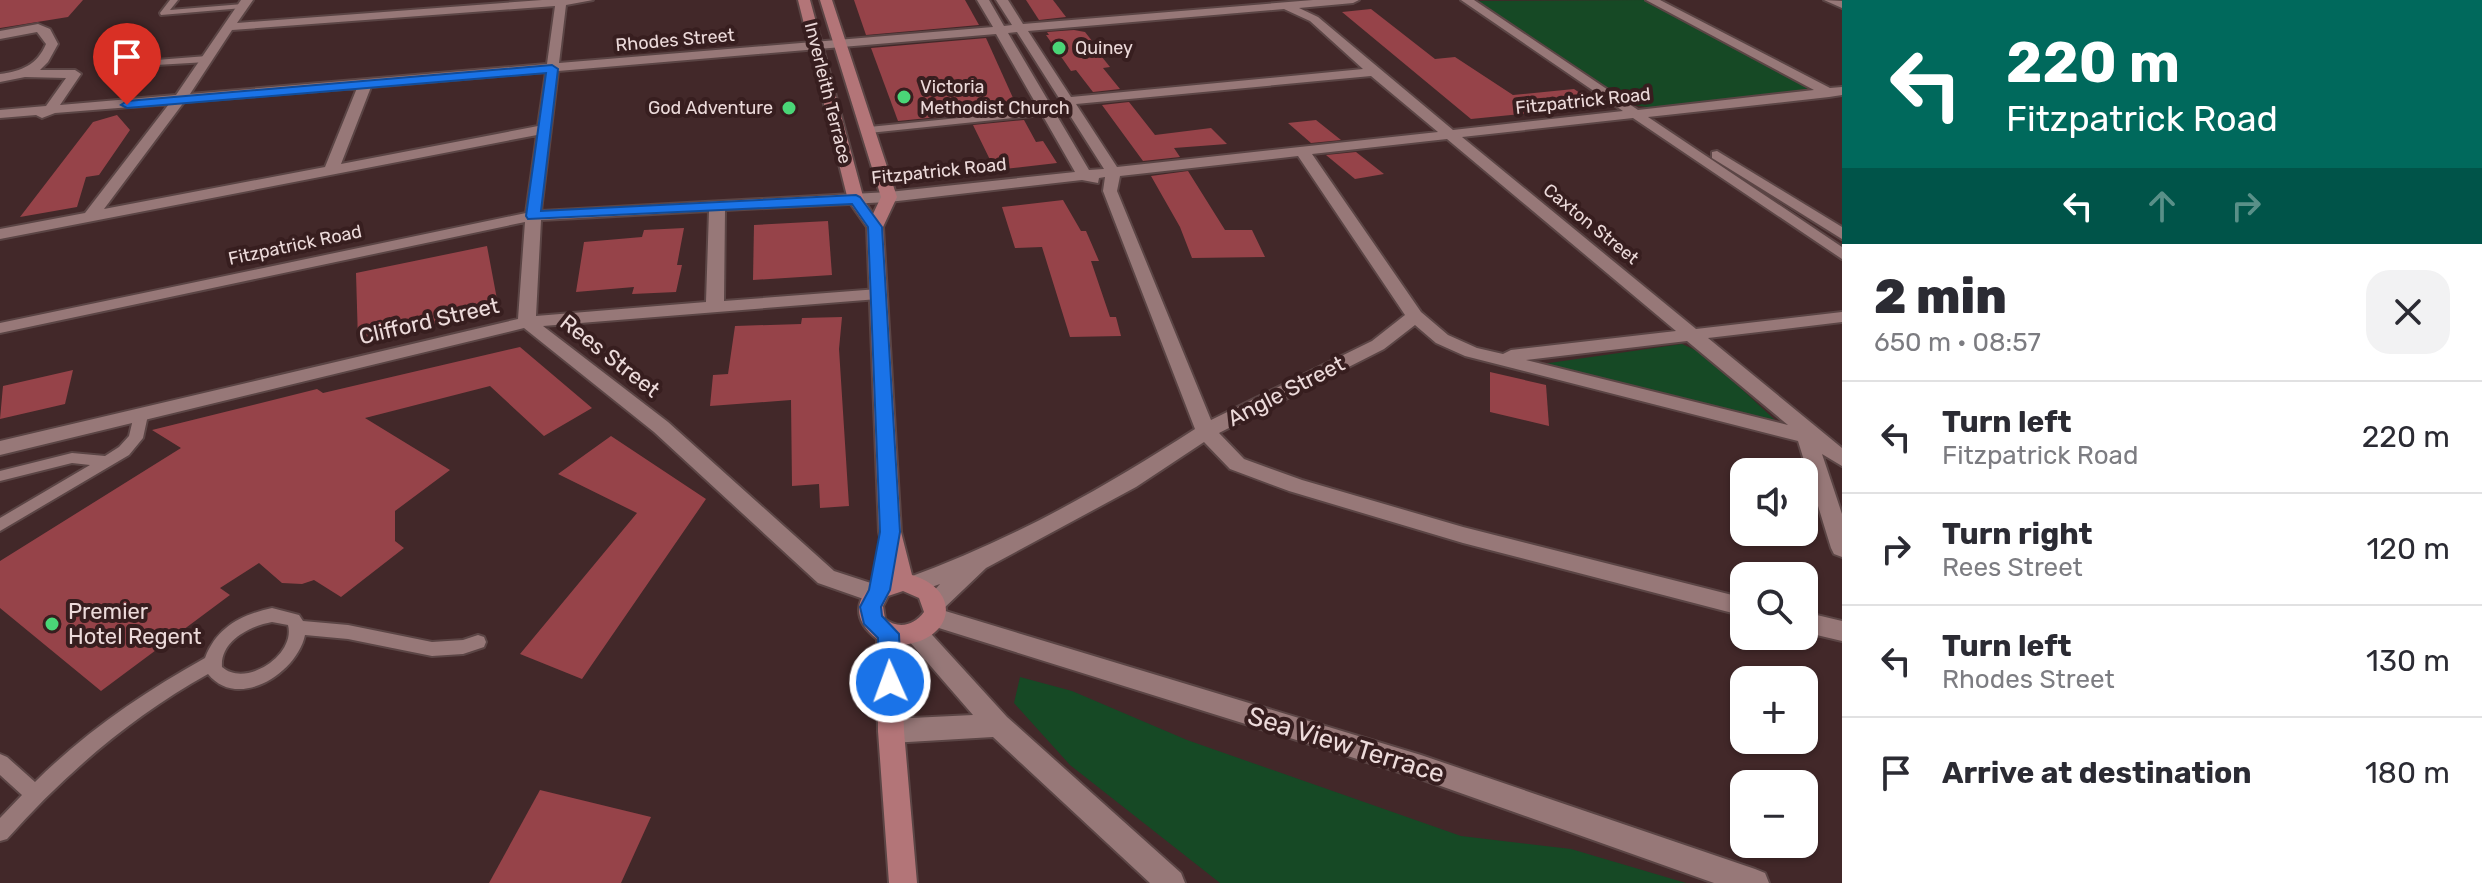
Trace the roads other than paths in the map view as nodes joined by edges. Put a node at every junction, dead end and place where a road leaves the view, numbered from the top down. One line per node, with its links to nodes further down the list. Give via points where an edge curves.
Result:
1 (174, 0): 12 (lane, via 164,13)
2 (587, 0): 11 (street)
3 (804, 0): 22 (street, Inverleith Terrace)
4 (826, 0): 21 (street, Inverleith Terrace)
5 (983, 0): 19 (street)
6 (1002, 0): 18 (street)
7 (1353, 0): 16 (street, Rhodes Street)
8 (1467, 0): 36 (street)
9 (1652, 0): 30 (street)
10 (1830, 0): 15 (street)
11 (561, 2): 14 (street); 25 (street, Rees Street)
12 (245, 3): 17 (street)
13 (1282, 3): 16 (street, Rhodes Street); 18 (street, Rhodes Street)
14 (481, 4): 17 (street)
15 (1842, 5)
16 (1307, 8): 26 (street, Caxton Street)
17 (228, 27): 24 (street)
18 (1020, 27): 19 (street, Rhodes Street); 32 (street)
19 (1001, 29): 21 (street, Rhodes Street); 34 (street)
20 (0, 35): 27 (street, via 46,31 52,44 49,52)
21 (843, 44): 22 (street, Rhodes Street); 39 (street, Inverleith Terrace)
22 (818, 46): 25 (street, Rhodes Street); 47 (street, Inverleith Terrace)
23 (135, 50): 24 (lane, via 125,65)
24 (207, 59): 31 (street)
25 (552, 69): 29 (street, Rhodes Street); 38 (street, Rees Street)
26 (1374, 72): 32 (street); 40 (street, Caxton Street)
27 (29, 74): 28 (street); 33 (street, via 75,74)
28 (0, 78)
29 (365, 85): 31 (street, Rhodes Street); 42 (street)
30 (1837, 97): 36 (street, Fitzpatrick Road)
31 (179, 100): 33 (street, Rhodes Street); 50 (street)
32 (1069, 101): 43 (street)
33 (49, 112): 35 (street, Rhodes Street); 37 (street)
34 (1048, 112): 39 (lane); 44 (street)
35 (0, 114)
36 (1639, 115): 40 (street, Fitzpatrick Road); 53 (street, via 1666,122); 54 (street)
37 (0, 128)
38 (544, 129): 42 (street); 49 (street, Rees Street)
39 (869, 130): 46 (street, Inverleith Terrace)
40 (1451, 135): 41 (street, Fitzpatrick Road); 61 (street, Caxton Street)
41 (1303, 152): 43 (street, Fitzpatrick Road); 57 (street)
42 (331, 171): 50 (street)
43 (1113, 172): 44 (street, Fitzpatrick Road); 45 (street)
44 (1084, 175): 45 (street); 46 (street, Fitzpatrick Road)
45 (1110, 191): 65 (street)
46 (889, 197): 47 (street, Fitzpatrick Road); 51 (street)
47 (856, 200): 48 (street, Fitzpatrick Road); 51 (street, Inverleith Terrace)
48 (717, 207): 49 (street, Fitzpatrick Road); 56 (street)
49 (533, 216): 59 (street, Rees Street); 60 (street, Fitzpatrick Road)
50 (90, 217): 52 (street)
51 (875, 227): 55 (street)
52 (0, 234)
53 (1842, 234)
54 (1842, 254)
55 (878, 294): 56 (street, Clifford Street); 73 (street)
56 (715, 305): 59 (street, Clifford Street)
57 (1415, 316): 62 (street, via 1442,339); 65 (street, Angle Street, via 1378,345)
58 (1842, 317): 61 (street)
59 (527, 322): 63 (street, Clifford Street); 73 (street, Rees Street, via 661,427 826,577)
60 (0, 328)
61 (1695, 335): 62 (street); 64 (street, Caxton Street)
62 (1499, 358): 64 (street, via 1649,399)
63 (141, 415): 66 (street, Clifford Street); 68 (lane, via 131,445)
64 (1804, 430): 67 (street, Caxton Street); 71 (street)
65 (1206, 431): 72 (street, Angle Street, via 1129,482); 74 (street, via 1237,464 1296,486)
66 (0, 448)
67 (1842, 459)
68 (108, 461): 69 (lane, via 72,458); 70 (lane)
69 (0, 476)
70 (0, 525)
71 (1840, 536)
72 (982, 560): 73 (street, Angle Street); 75 (street, Angle Street)
73 (893, 588): 75 (street, via 928,592); 79 (street, via 870,607 871,618)
74 (1730, 603)
75 (928, 618): 79 (street); 82 (street); 89 (street, Sea View Terrace, via 1421,767)
76 (1818, 625): 78 (street)
77 (298, 628): 80 (lane, via 354,632 445,650); 81 (lane, via 284,616 259,617 222,640); 81 (lane, via 299,637 286,659 261,676 222,677)
78 (1842, 631)
79 (889, 634): 83 (street)
80 (478, 642)
81 (213, 662): 85 (lane, via 136,709)
82 (998, 725): 83 (street); 88 (street)
83 (891, 731): 87 (street)
84 (0, 763): 85 (lane)
85 (34, 793): 86 (lane)
86 (0, 832)
87 (903, 883)
88 (1171, 883)
89 (1755, 883)

